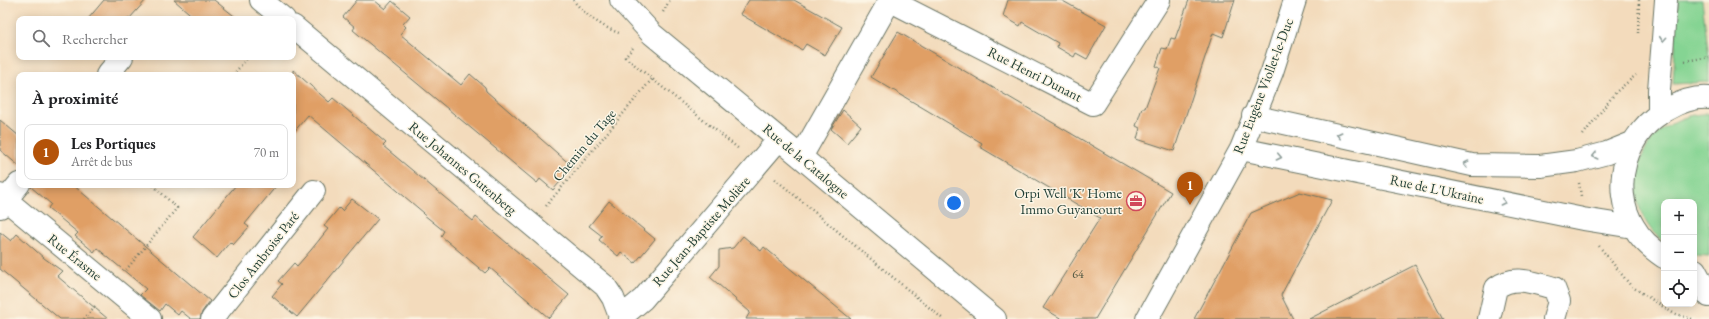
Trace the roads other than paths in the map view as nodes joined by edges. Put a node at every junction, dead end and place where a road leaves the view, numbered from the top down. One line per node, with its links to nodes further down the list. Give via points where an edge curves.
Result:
1 (261, 0): 7 (street)
2 (621, 0): 14 (street, Rue de la Catalogne, via 652,34)
3 (890, 0): 4 (street, Rue Henri Dunant, via 1093,104); 17 (street, Rue Henri Dunant)
4 (1159, 0)
5 (1295, 0): 13 (street, Rue Eugène Viollet-le-Duc, via 1272,72)
6 (1666, 0): 12 (street, one-way to 12)
7 (280, 16)
8 (296, 28): 26 (street, Rue Johannes Gutenberg, via 605,286 613,298)
9 (120, 60): 10 (street)
10 (110, 72)
11 (1709, 98): 12 (street, via 1682,102)
12 (1659, 113): 15 (street, via 1643,127)
13 (1253, 116): 15 (street, one-way to 13, via 1577,161 1540,166 1472,165); 16 (street, Rue Eugène Viollet-le-Duc)
14 (779, 139): 17 (street, Rue de la Catalogne); 26 (street, Rue Jean-Baptiste Molière, via 642,299)
15 (1632, 143): 20 (street, via 1624,164 1622,186 1625,207)
16 (1241, 149): 20 (street, Rue de L'Ukraine, one-way to 20); 28 (street, Rue Eugène Viollet-le-Duc)
17 (801, 157): 27 (street, Rue de la Catalogne)
18 (314, 191): 25 (street, Clos Ambroise Paré)
19 (6, 196): 24 (street, Rue Érasme)
20 (1633, 227): 21 (street, via 1649,247)
21 (1661, 255)
22 (1699, 270): 23 (street)
23 (1709, 296)
24 (150, 319)
25 (212, 319)
26 (620, 319)
27 (995, 319)
28 (1147, 319)
29 (1490, 319): 30 (street, via 1496,288 1506,281 1520,280 1554,288 1559,301)
30 (1554, 319)

